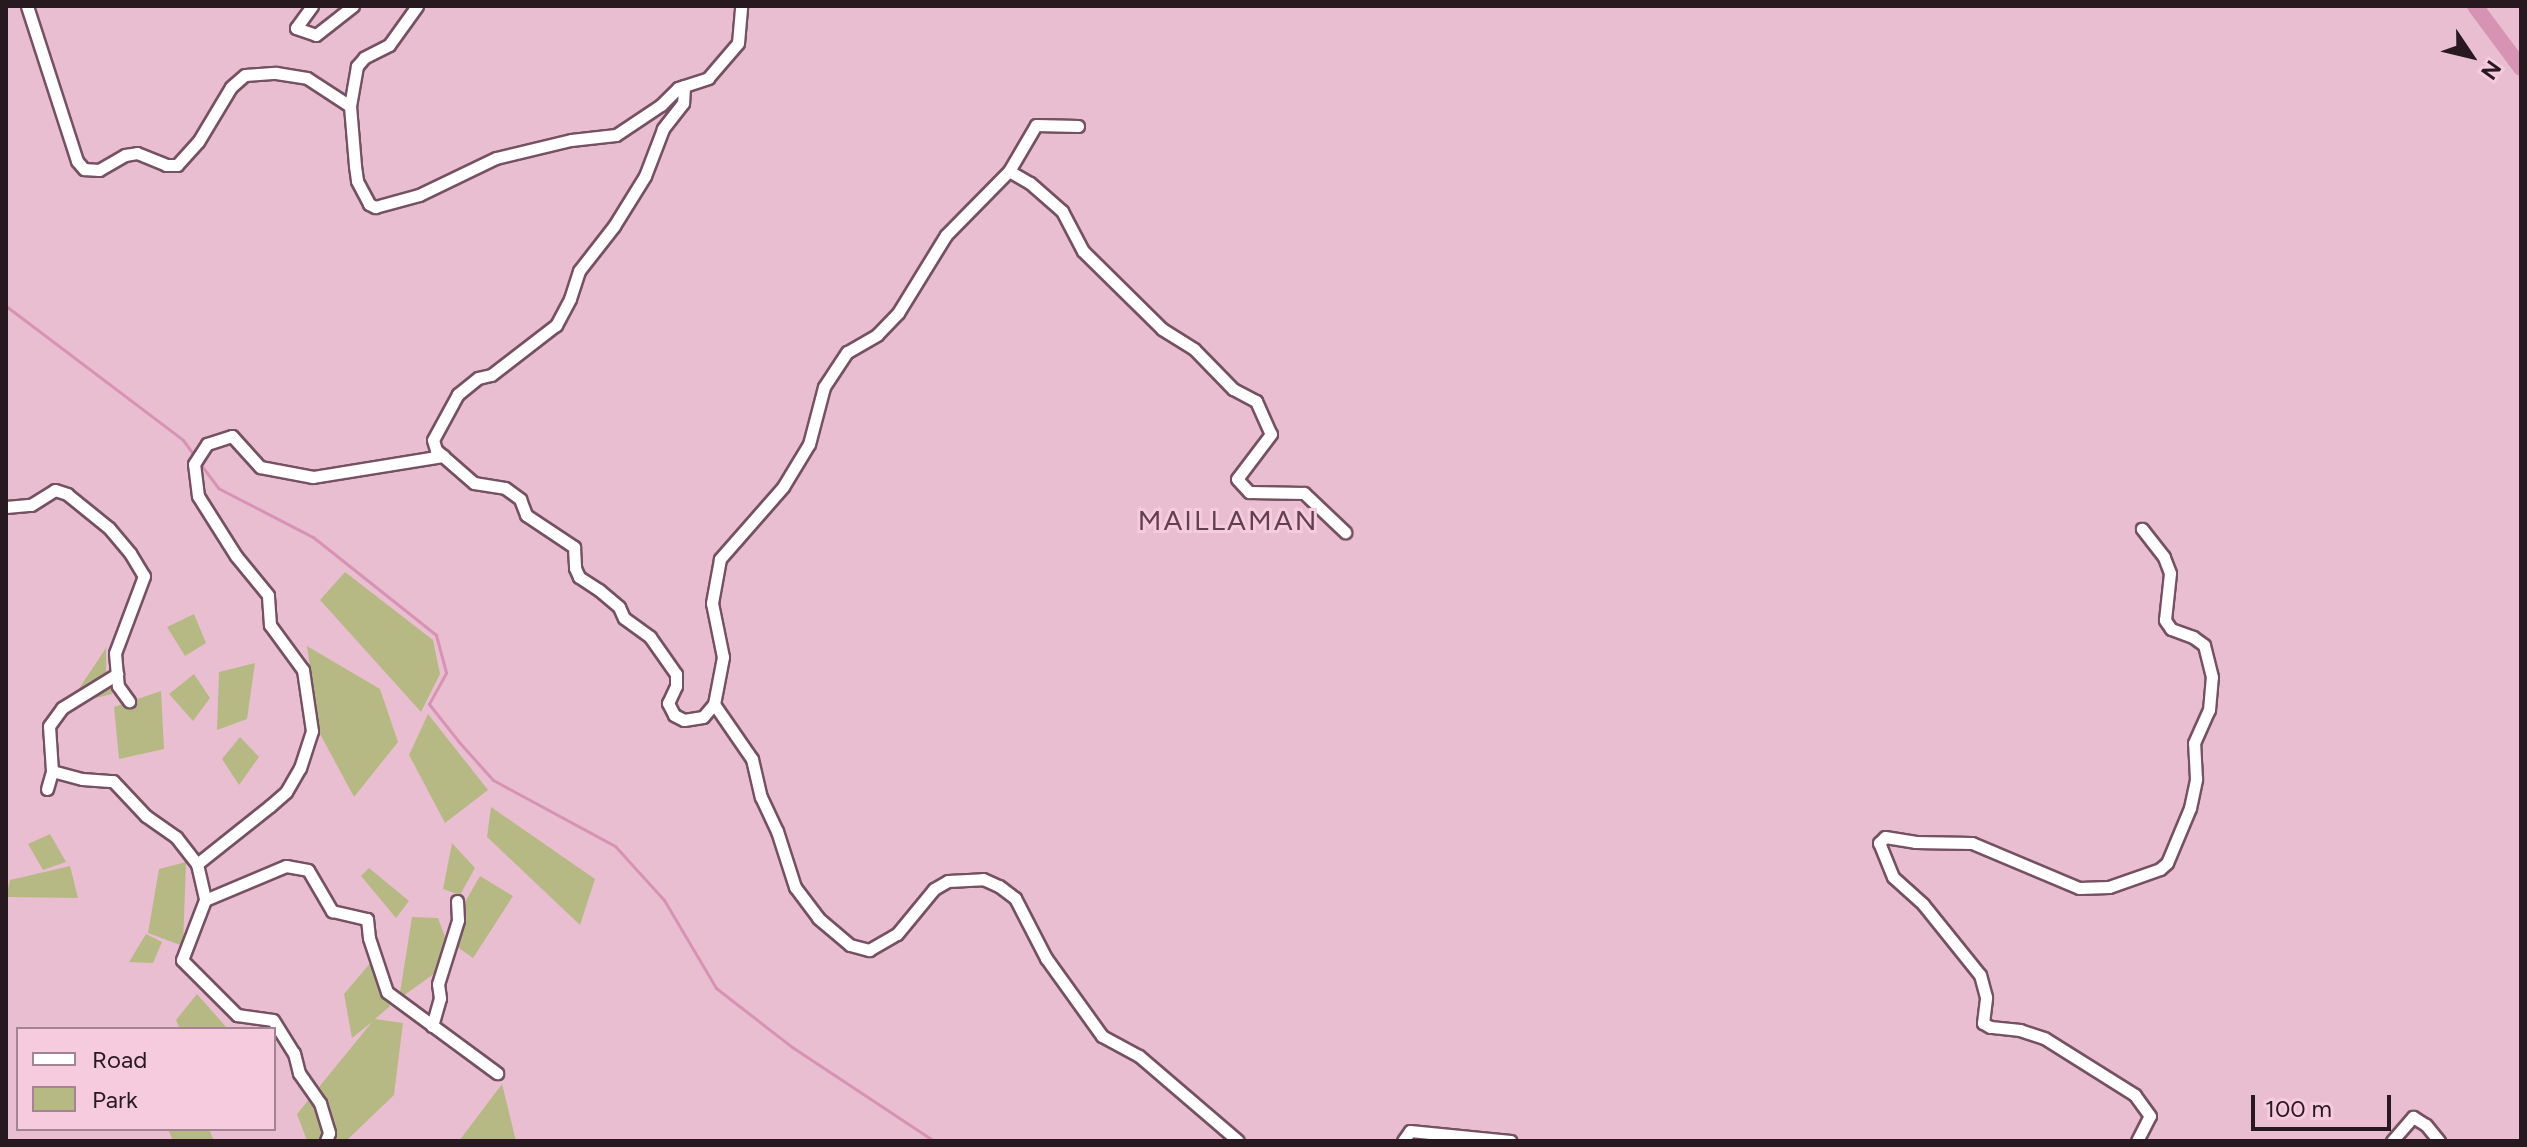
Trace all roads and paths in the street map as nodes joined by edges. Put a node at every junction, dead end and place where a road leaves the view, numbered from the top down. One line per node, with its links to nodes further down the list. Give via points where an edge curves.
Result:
1 (27, 6): 7 (street, via 84,169 99,170 137,153 177,165 245,75 307,78)
2 (312, 6): 3 (street, via 296,28 316,35)
3 (353, 6)
4 (417, 6): 7 (street, via 389,45 357,66)
5 (741, 6): 6 (street, via 738,43 708,78)
6 (684, 86): 7 (street, via 616,135 496,158 419,195 375,207 357,181); 10 (street, via 683,103 663,129 645,176 579,271 556,325 458,394 433,440)
7 (350, 106)
8 (1078, 126): 9 (street, via 1036,125)
9 (1009, 171): 13 (street, via 1062,211 1083,251 1162,329 1194,349 1233,389 1256,401 1271,434 1237,479 1243,486 1249,492 1306,494); 16 (street, via 946,235 898,313 877,335 847,352 824,387 809,444 783,487 720,559 712,603 723,657)
10 (443, 456): 16 (street, via 474,483 505,488 520,499 526,515 574,547 579,577 650,637 676,674 668,703 674,715 684,720 703,717); 19 (street, via 313,477 260,467 232,436 211,442 200,453 193,476 198,496 268,595 270,625 303,670 312,731 286,792)
11 (6, 507): 14 (street, via 31,505 55,490 67,494 130,553 144,576 115,653)
12 (2142, 529): 28 (street, via 2170,573 2165,620 2171,629 2204,645 2212,677 2209,710 2194,743 2196,779 2190,808 2167,863 2109,887 2079,888 1972,843 1885,837 1879,843 1893,877 1923,904 1980,975 1986,997 1983,1023 2044,1038 2135,1095 2150,1116)
13 (1345, 532)
14 (117, 674): 15 (street); 17 (street, via 62,708 49,726)
15 (129, 701)
16 (714, 704): 25 (street, via 752,759 795,887 818,918 850,945 869,950 897,934 934,889 948,881 983,879 999,886 1015,898 1046,958 1102,1036 1139,1056)
17 (52, 771): 18 (street); 19 (street, via 113,781 146,816 176,837)
18 (47, 789)
19 (197, 864): 20 (street)
20 (205, 900): 22 (street, via 286,866 308,870 332,911 367,919 387,992); 24 (street, via 182,960 237,1015 273,1020 320,1103 329,1133)
21 (457, 901): 22 (street, via 458,920 438,984)
22 (432, 1026): 23 (street)
23 (497, 1073)
24 (326, 1141)
25 (1238, 1141)
26 (1403, 1141): 27 (street, via 1410,1131)
27 (1511, 1141)
28 (2137, 1141)
29 (2392, 1141): 30 (street, via 2413,1117)
30 (2439, 1141)

